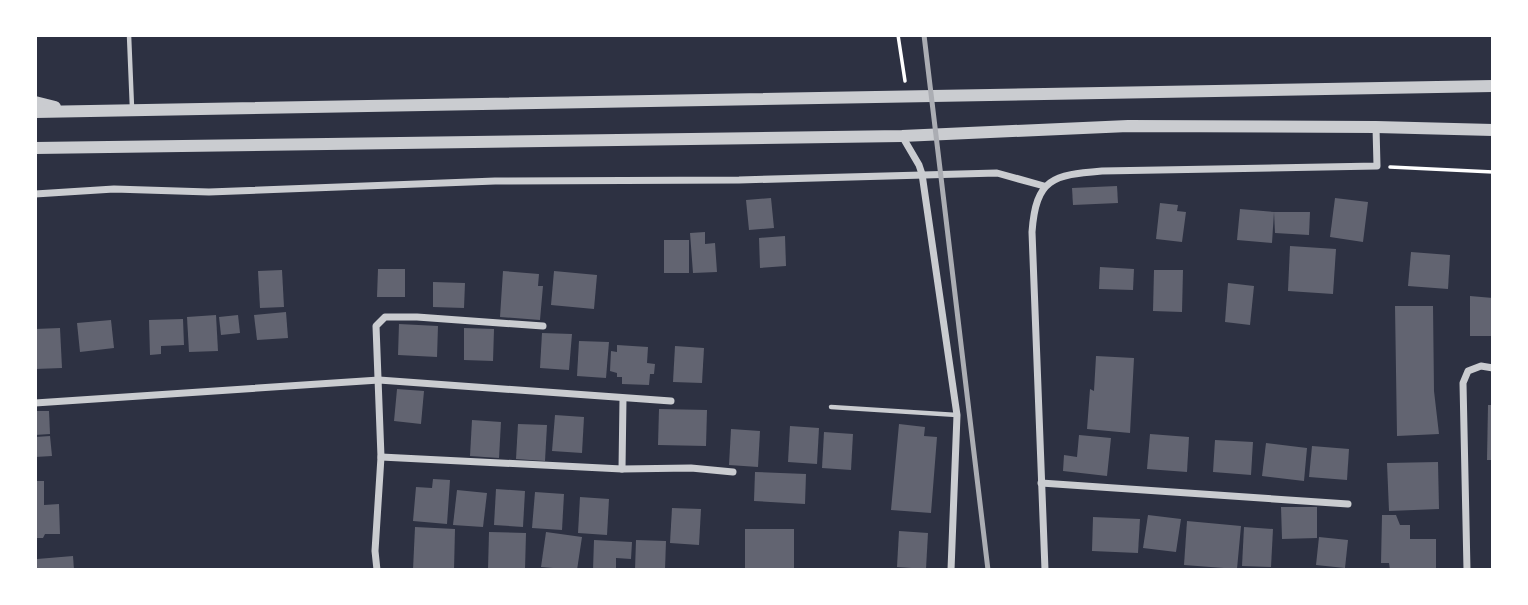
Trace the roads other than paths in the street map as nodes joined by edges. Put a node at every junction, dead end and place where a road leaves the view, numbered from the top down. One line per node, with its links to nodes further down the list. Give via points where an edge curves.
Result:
1 (129, 35): 4 (lane)
2 (1493, 86): 4 (street)
3 (35, 102): 5 (street)
4 (132, 110): 5 (street)
5 (69, 111): 6 (street)
6 (35, 112)
7 (1376, 127): 8 (street); 9 (street, via 1128,126); 14 (street, via 1377,166 1102,171 1073,173)
8 (1493, 130)
9 (902, 136): 11 (street); 13 (street)
10 (35, 148): 11 (street)
11 (60, 148): 12 (street)
12 (35, 155)
13 (922, 174): 14 (street, via 997,173); 15 (street); 23 (street)
14 (1044, 186): 27 (street, via 1037,198 1032,232)
15 (35, 194)
16 (543, 326): 18 (street, via 385,317 376,327)
17 (1493, 368): 32 (street, via 1468,371 1463,383)
18 (379, 380): 19 (street); 21 (street); 24 (street)
19 (623, 399): 20 (street); 25 (street)
20 (671, 401)
21 (35, 403)
22 (831, 407): 23 (lane)
23 (957, 415): 30 (street)
24 (381, 457): 25 (street); 29 (street)
25 (622, 469): 26 (street)
26 (733, 472)
27 (1041, 483): 28 (street); 31 (street)
28 (1348, 503)
29 (377, 570)
30 (951, 570)
31 (1045, 570)
32 (1467, 570)

